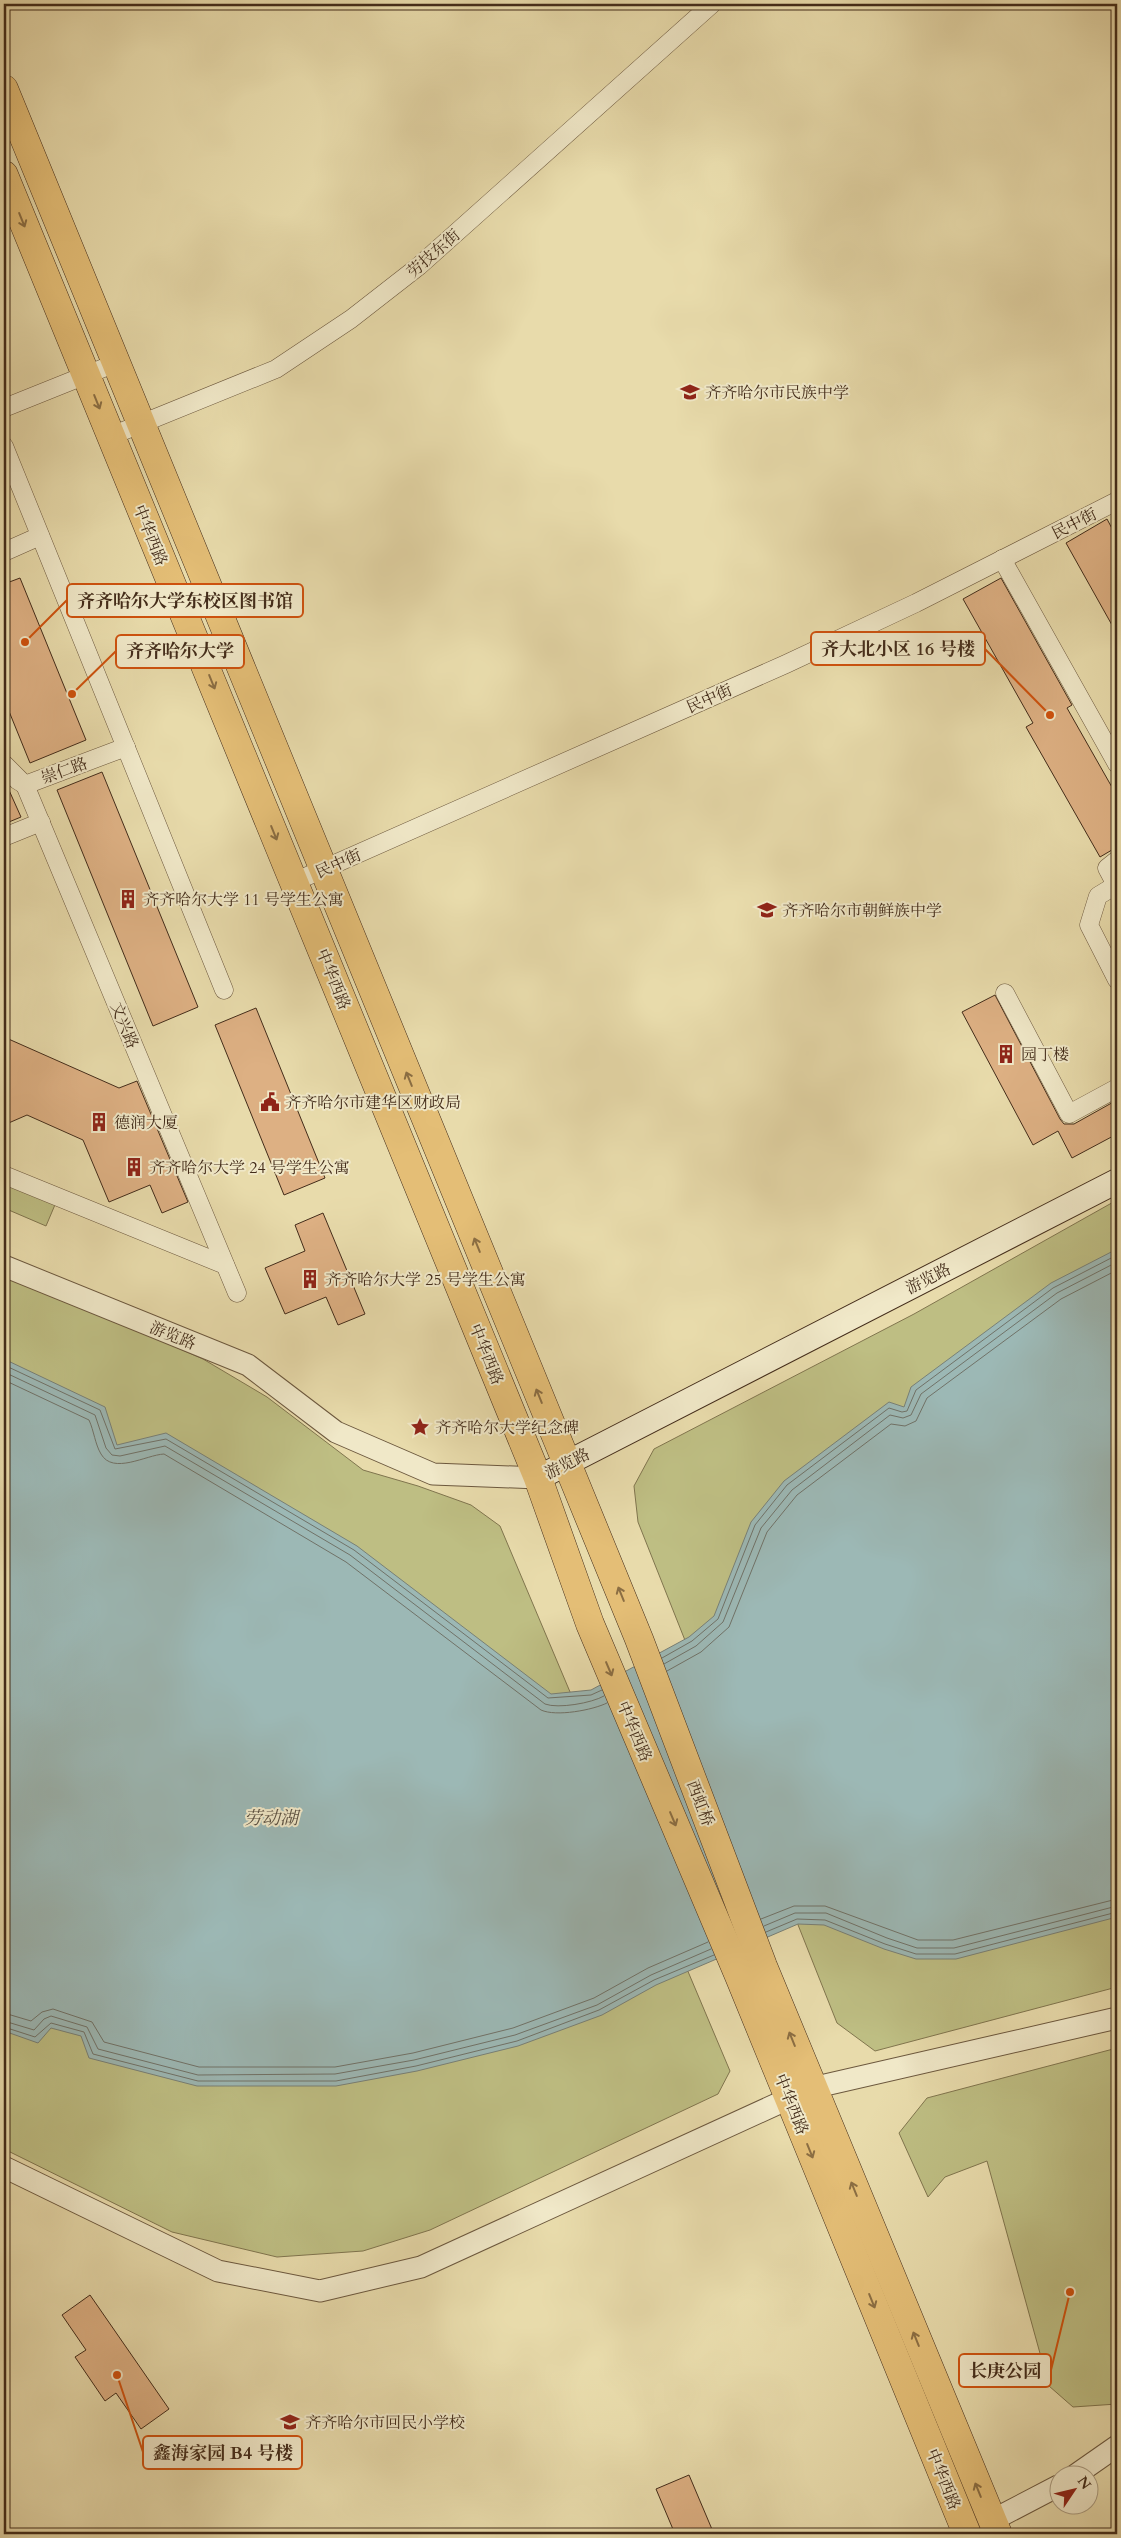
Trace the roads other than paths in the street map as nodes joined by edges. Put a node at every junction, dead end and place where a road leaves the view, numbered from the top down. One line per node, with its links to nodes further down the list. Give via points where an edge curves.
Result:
1 (712, 4): 7 (street, 劳技东街, via 420,266 351,320 276,369)
2 (4, 89): 4 (main road, 中华西路)
3 (4, 175): 5 (main road, 中华西路, one-way to 5)
4 (116, 363): 5 (street); 7 (main road, 中华西路)
5 (86, 375): 6 (street); 8 (main road, 中华西路, one-way to 8)
6 (4, 408)
7 (141, 424): 8 (street, 劳技东街); 22 (main road, 中华西路)
8 (111, 436): 23 (main road, 中华西路, one-way to 23)
9 (4, 446): 11 (street)
10 (1116, 505): 13 (street, 民中街)
11 (40, 536): 12 (street); 14 (street)
12 (4, 552)
13 (1002, 559): 16 (street); 22 (street, 民中街, via 786,664)
14 (126, 747): 18 (street, 崇仁路); 25 (street)
15 (4, 764): 18 (street, 文兴路)
16 (1117, 764)
17 (4, 772): 18 (street, 崇仁路)
18 (25, 785): 19 (street, 文兴路)
19 (41, 822): 20 (street); 30 (street, 文兴路)
20 (4, 837)
21 (1117, 860): 24 (street, via 1107,868 1116,885 1098,896 1089,925)
22 (323, 869): 23 (street, 民中街); 33 (main road, 中华西路, one-way to 22)
23 (294, 882): 34 (main road, 中华西路)
24 (1117, 980)
25 (224, 990)
26 (1005, 993): 27 (street, via 1070,1114)
27 (1117, 1088)
28 (4, 1175): 30 (street)
29 (1117, 1181): 33 (main road, 游览路)
30 (225, 1264): 32 (street, 文兴路)
31 (4, 1266): 34 (street, 游览路, via 248,1365 336,1432 432,1474)
32 (237, 1294)
33 (567, 1463): 34 (main road, 游览路); 35 (main road, 中华西路, one-way to 33)
34 (538, 1478): 36 (main road, 中华西路, one-way to 36, via 590,1624)
35 (640, 1639): 36 (main road, 西虹桥)
36 (751, 1971): 38 (main road, 中华西路)
37 (1117, 2018): 38 (street)
38 (800, 2092): 39 (street, via 421,2267 320,2291 218,2271); 43 (main road, 中华西路, one-way to 38); 44 (main road, 中华西路, one-way to 44)
39 (4, 2167)
40 (1117, 2446): 41 (street)
41 (1088, 2466)
42 (1048, 2493): 43 (street)
43 (995, 2528): 44 (main road)
44 (965, 2534)

